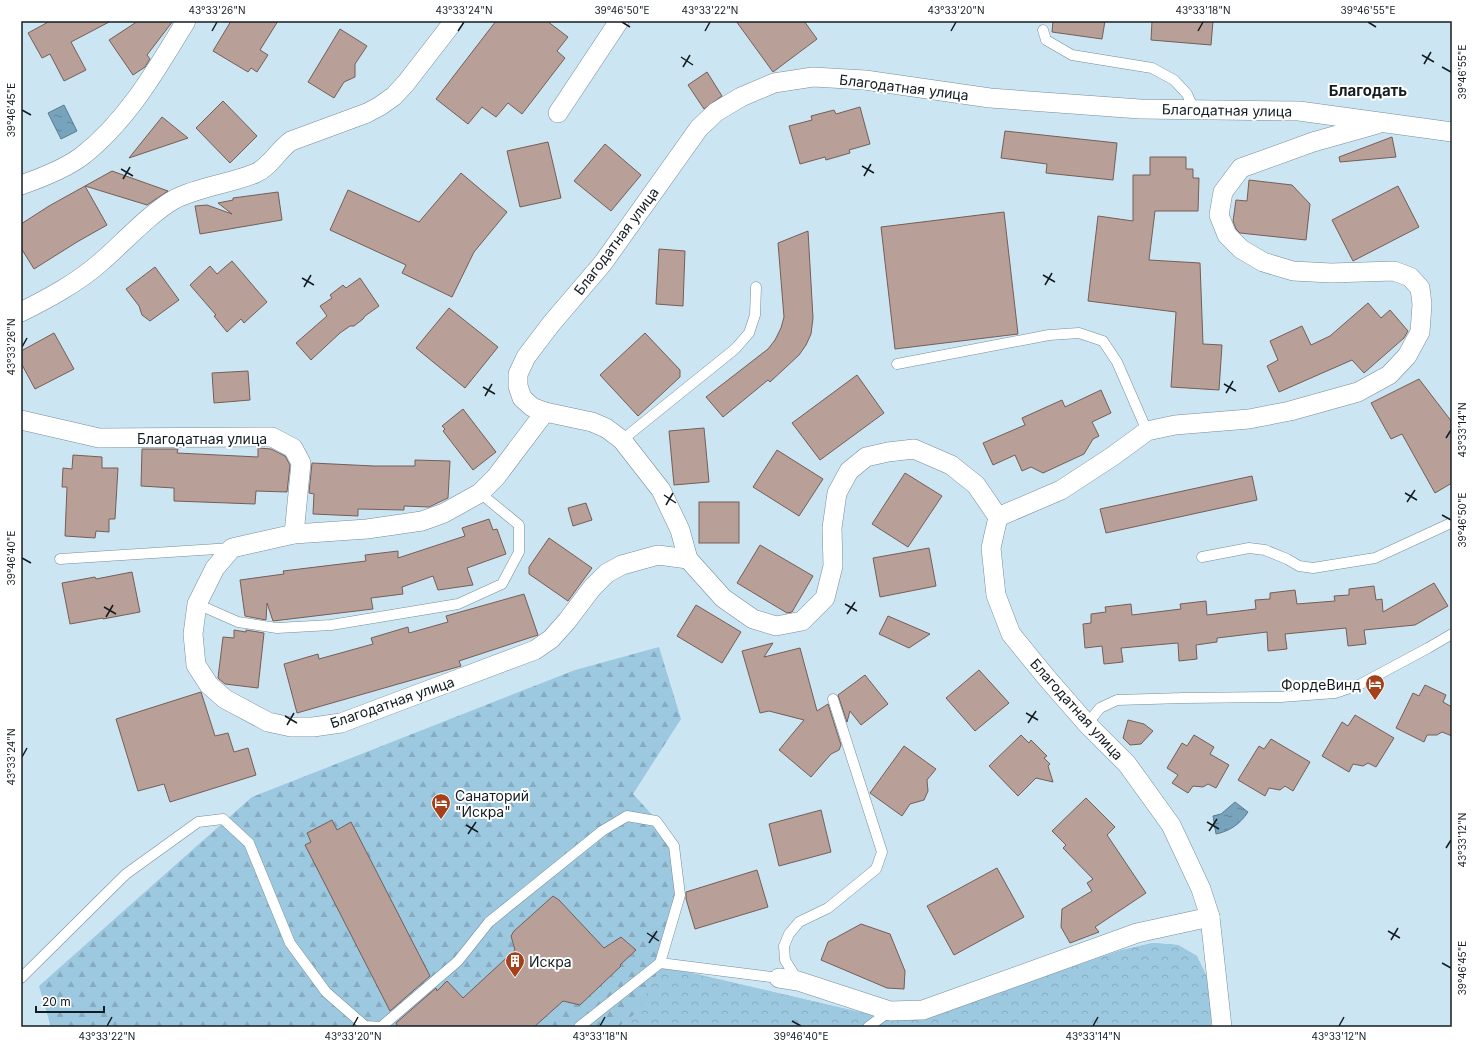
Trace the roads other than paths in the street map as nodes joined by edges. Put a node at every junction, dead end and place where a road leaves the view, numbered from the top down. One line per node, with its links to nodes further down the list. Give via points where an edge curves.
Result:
1 (186, 21): 9 (street, via 159,66 114,127 81,157 46,176)
2 (454, 21): 11 (street, via 406,83 385,103 367,113 291,141 282,147 266,167 256,173 175,199 158,210 99,264 58,294)
3 (619, 21): 6 (street)
4 (1043, 30): 5 (lane, via 1046,40 1072,56 1152,68 1169,77 1187,94)
5 (1194, 110): 7 (street, Благодатная улица, via 1299,111); 13 (street, Благодатная улица, via 1140,110 990,98 865,80 813,77 774,83 741,96 716,112 699,128 603,263 526,357 518,374 522,398 532,407)
6 (558, 113)
7 (1384, 122): 8 (street, Благодатная улица); 15 (street, Благодатная улица, via 1313,142 1241,168 1223,192 1219,215 1227,235 1241,249 1263,262 1293,271 1394,271 1410,277 1420,288 1422,304 1420,332 1407,356 1389,375 1358,392 1290,411 1249,419)
8 (1452, 132)
9 (21, 185)
10 (756, 287): 16 (lane, via 755,315 749,333 735,349)
11 (21, 312)
12 (897, 364): 15 (lane, via 1050,335 1079,333 1103,341 1114,357)
13 (545, 412): 16 (street, Благодатная улица, via 592,422 606,428); 17 (street, via 496,477)
14 (21, 420): 20 (street, Благодатная улица, via 99,438 272,437 294,448 301,463)
15 (1147, 431): 18 (street, Благодатная улица, via 1062,490)
16 (622, 440): 24 (street, Благодатная улица, via 661,490 680,530)
17 (480, 493): 20 (street, via 444,513 422,521 367,529); 25 (lane, via 519,524 520,552 502,584 458,604 331,624 276,628 238,622)
18 (998, 517): 24 (street, Благодатная улица, via 976,485 952,465 914,449 888,452 866,457 849,471 837,493 832,528 833,566 825,598 802,621 776,626 753,619 723,598); 28 (street, Благодатная улица, via 991,548 996,595 1011,634)
19 (1451, 523): 22 (lane, via 1375,558 1313,568 1299,566 1265,550 1249,548)
20 (294, 534): 21 (street)
21 (232, 548): 23 (lane); 25 (street, Благодатная улица, via 215,568)
22 (1202, 557)
23 (60, 559)
24 (688, 559): 25 (street, Благодатная улица, via 658,555 622,565 607,573 567,621 535,650 341,723 313,727 291,727 268,722 225,699 209,685 196,665 192,634)
25 (197, 604)
26 (1452, 634): 28 (lane, via 1359,685 1335,693 1281,698 1117,700 1100,708)
27 (833, 699): 33 (lane, via 882,852 876,869 828,908 799,922 789,934 784,946 786,960)
28 (1087, 724): 29 (street, Благодатная улица, via 1127,764 1171,825 1201,889)
29 (1210, 916): 34 (street, via 1137,933 924,1010); 37 (street, Благодатная улица)
30 (660, 963): 31 (lane, via 680,895 674,846 656,821 628,816 602,831 489,922 458,961 381,1027 365,1026 326,992 290,943 249,843 223,819 198,822 126,874); 32 (lane); 35 (lane)
31 (21, 978)
32 (779, 978): 33 (street)
33 (798, 981): 34 (street)
34 (890, 1011): 36 (lane)
35 (579, 1027)
36 (868, 1027)
37 (1222, 1027)

